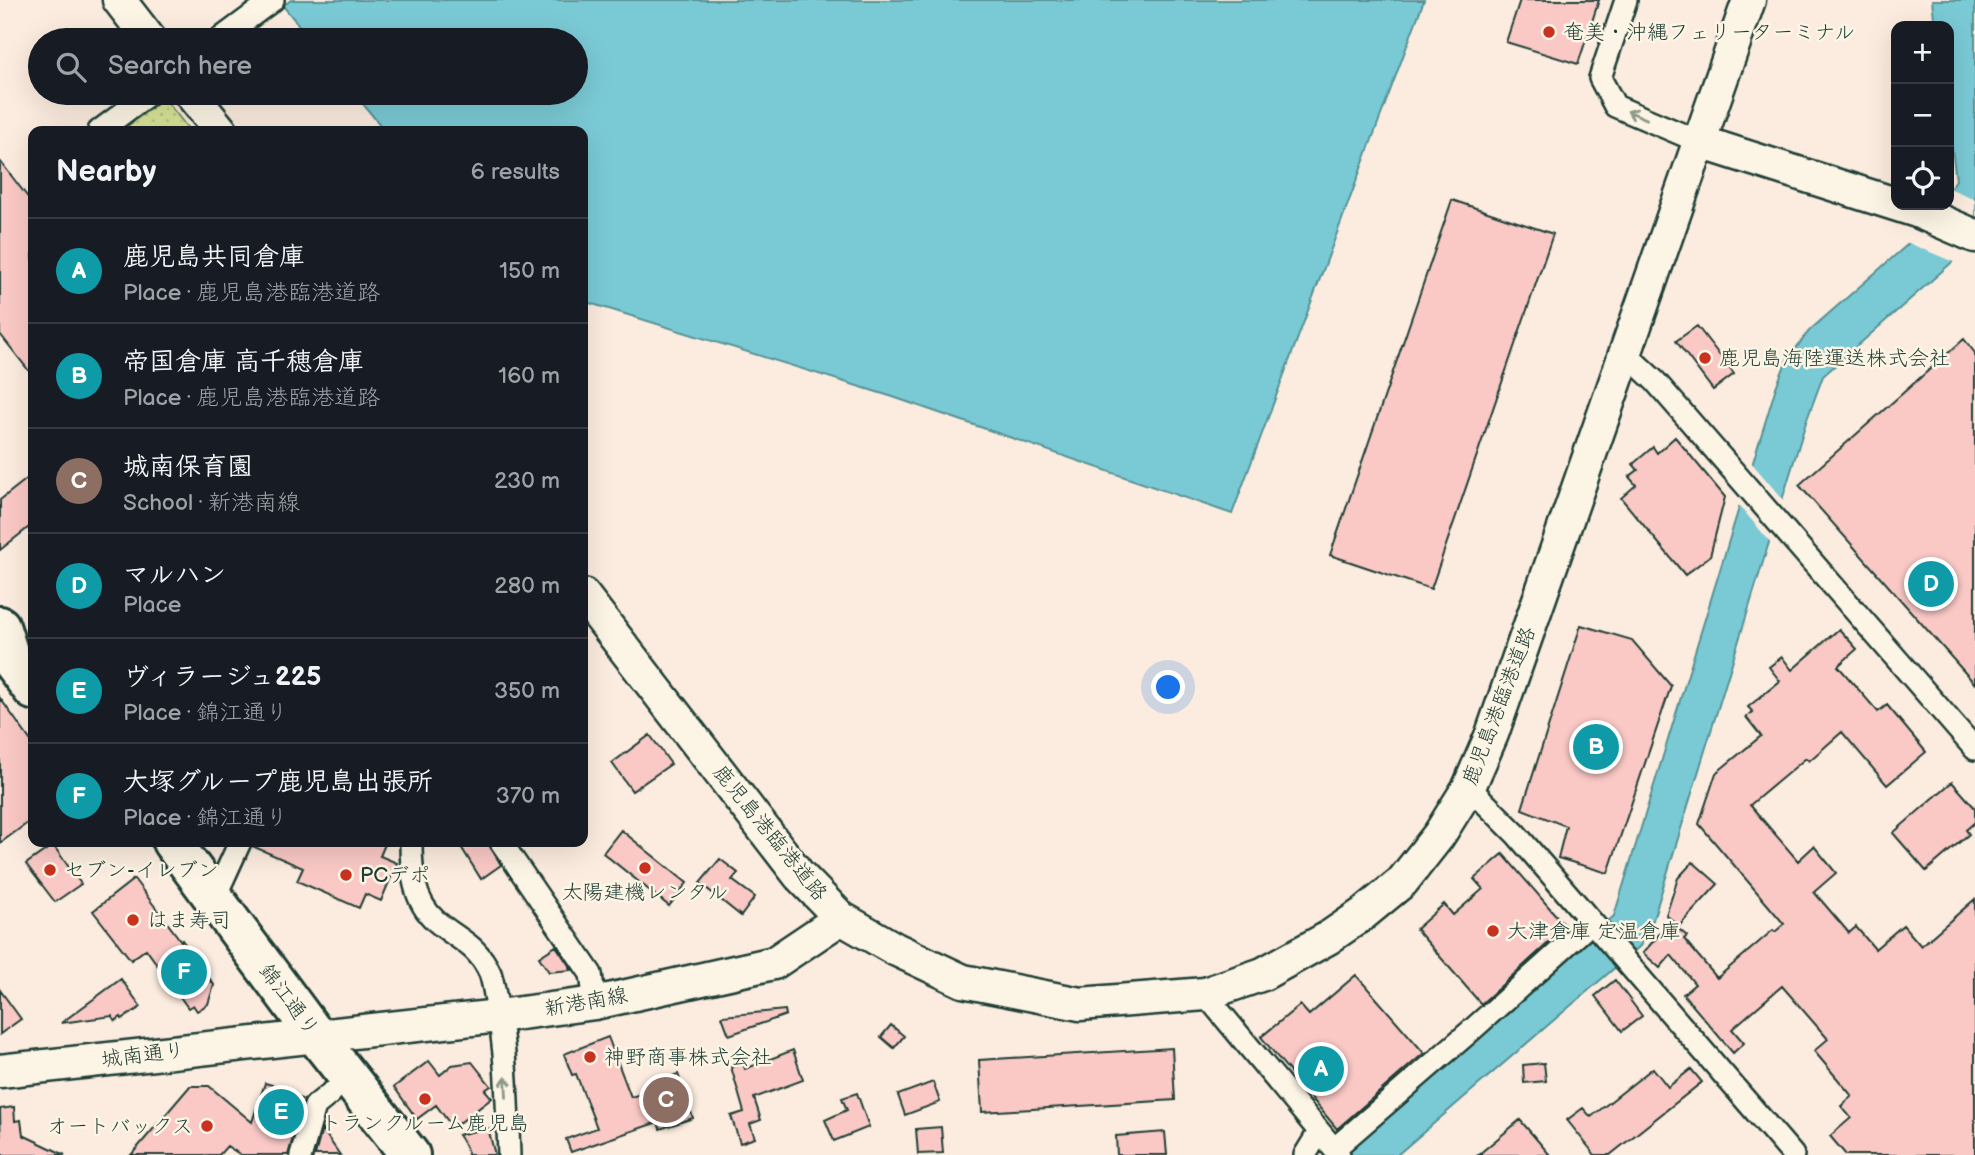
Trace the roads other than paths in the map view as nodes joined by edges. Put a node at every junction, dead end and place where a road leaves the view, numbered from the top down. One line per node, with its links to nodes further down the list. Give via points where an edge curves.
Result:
1 (119, 0): 5 (street)
2 (273, 0): 6 (street)
3 (1626, 0): 11 (street, one-way to 3, via 1615,106 1600,78)
4 (1749, 0): 11 (street, 鹿児島港臨港道路)
5 (141, 28)
6 (235, 28)
7 (134, 105): 9 (street)
8 (200, 105): 10 (street)
9 (106, 126)
10 (217, 126)
11 (1700, 142): 12 (street, via 1917,211); 13 (street, 鹿児島港臨港道路)
12 (1975, 236)
13 (1626, 354): 18 (street, via 1655,381); 19 (street, 鹿児島港臨港道路)
14 (588, 601): 26 (street, 鹿児島港臨港道路, via 799,874)
15 (0, 626): 16 (highway); 17 (highway, via 11,660)
16 (28, 648)
17 (28, 683)
18 (1975, 749)
19 (1469, 787): 27 (street); 28 (street, 鹿児島港臨港道路, via 1402,882 1363,914 1263,974)
20 (150, 847): 31 (highway, 錦江通り)
21 (176, 847): 25 (highway, 錦江通り)
22 (238, 847): 25 (street)
23 (411, 847): 30 (street, via 418,895 436,921 462,938 484,962)
24 (504, 847): 29 (street, via 591,974)
25 (214, 899): 31 (highway, 錦江通り)
26 (841, 918): 28 (street, 鹿児島港臨港道路, via 964,981 1080,1004); 29 (street, 新港南線, via 775,963)
27 (1592, 922): 34 (street, via 1474,1028); 40 (street)
28 (1205, 993): 34 (street)
29 (594, 1003): 30 (street, 新港南線)
30 (499, 1016): 31 (street, 新港南線); 38 (street, one-way to 30)
31 (301, 1038): 32 (street, 城南通り); 33 (highway, 錦江通り); 37 (highway, 錦江通り)
32 (0, 1071)
33 (331, 1093): 35 (street, via 314,1107); 36 (highway, 錦江通り)
34 (1331, 1145): 39 (street)
35 (301, 1155)
36 (381, 1155)
37 (410, 1155)
38 (509, 1155)
39 (1306, 1155)
40 (1793, 1155)

